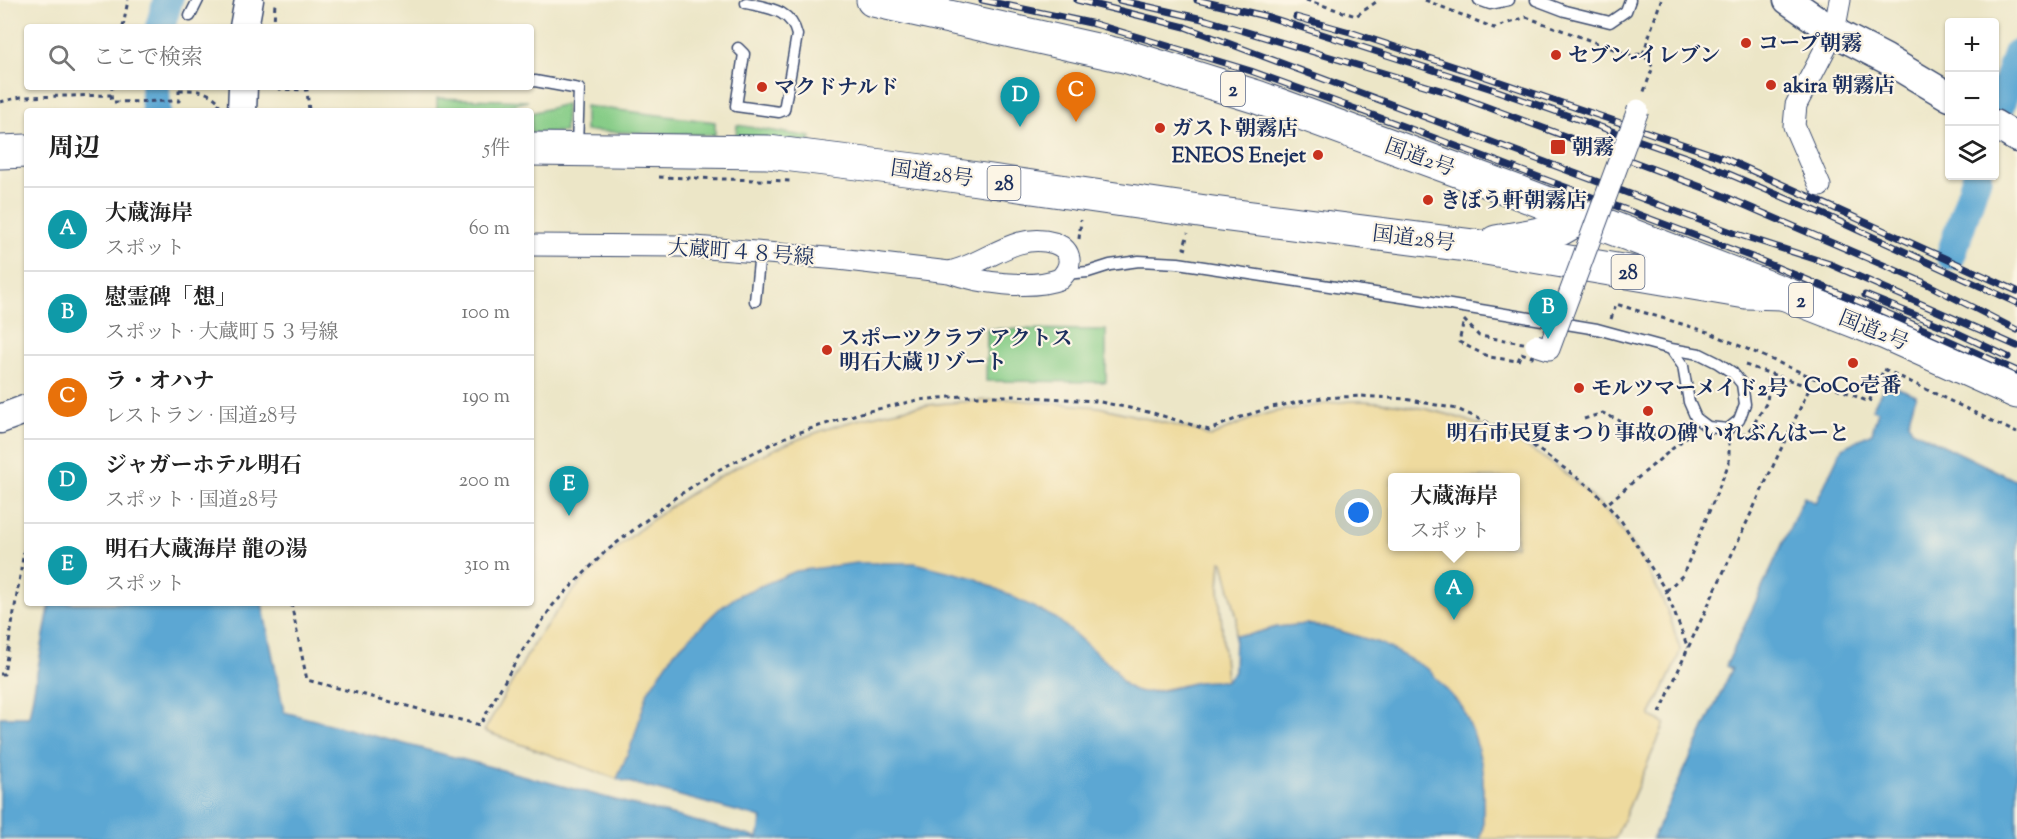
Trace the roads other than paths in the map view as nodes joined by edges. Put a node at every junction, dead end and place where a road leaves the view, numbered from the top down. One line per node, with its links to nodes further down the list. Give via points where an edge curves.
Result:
1 (198, 0): 11 (lane)
2 (249, 0): 12 (street)
3 (873, 0): 25 (highway, 国道2号 / 2, via 1128,57 1257,97)
4 (1479, 0): 5 (lane, via 1490,4)
5 (1509, 0)
6 (1536, 0): 7 (lane, via 1610,22 1626,11)
7 (1630, 0)
8 (1788, 0): 13 (street)
9 (1840, 0): 13 (street)
10 (746, 3): 14 (lane, via 781,11 795,27 797,35 784,110 736,106 744,54)
11 (190, 16)
12 (245, 24)
13 (1834, 32): 17 (street); 24 (street, via 1796,105 1794,126)
14 (738, 48)
15 (535, 81): 20 (lane, via 579,89)
16 (243, 90): 19 (street)
17 (1945, 94)
18 (1639, 106): 34 (street, bridge, via 1549,349)
19 (242, 108)
20 (577, 148): 21 (highway, 国道28号 / 28); 27 (highway, 国道28号 / 28, via 768,152 1213,213)
21 (534, 149)
22 (24, 151): 23 (highway)
23 (0, 152)
24 (1820, 186)
25 (1512, 190): 26 (highway, 国道2号 / 2); 27 (highway, via 1519,221 1514,232)
26 (1581, 217): 27 (highway, 国道28号 / 28, via 1560,229); 32 (highway, 国道2号 / 2)
27 (1489, 243): 32 (highway, 国道28号 / 28, via 1746,292)
28 (534, 245): 29 (street, 大蔵町４８号線, via 683,246)
29 (760, 252): 30 (street, 大蔵町４８号線); 33 (lane)
30 (949, 272): 31 (street, 大蔵町４８号線, via 964,278 1035,285 1053,282); 31 (street, 大蔵町４８号線, via 1033,240 1060,246 1067,252 1069,266)
31 (1065, 274): 35 (lane, via 1139,261 1178,263 1585,327)
32 (1783, 293): 36 (highway, 国道2号 / 2, via 1888,334)
33 (755, 302)
34 (1528, 349)
35 (1671, 349): 35 (lane, via 1700,354 1733,373 1742,384 1745,404 1739,420 1728,429 1708,427 1696,418 1683,366)
36 (2017, 392)
37 (24, 411): 38 (street)
38 (0, 419)

